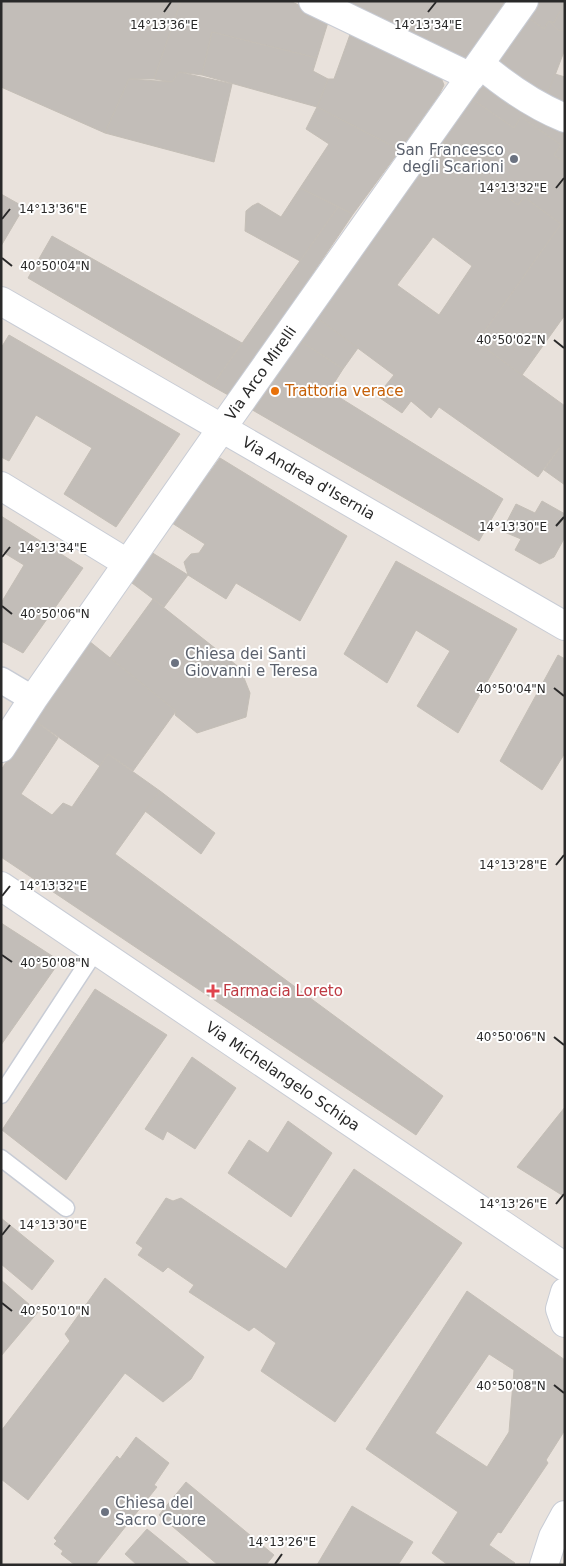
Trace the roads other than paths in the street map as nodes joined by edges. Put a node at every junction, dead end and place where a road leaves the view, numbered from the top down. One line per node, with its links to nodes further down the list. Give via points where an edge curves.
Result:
1 (313, 1): 3 (street)
2 (524, 1): 3 (street, Via Arco Mirelli)
3 (475, 70): 4 (street); 6 (street, Via Arco Mirelli)
4 (565, 118)
5 (1, 301): 6 (street, Via Andrea d'Isernia)
6 (222, 428): 8 (street, Via Arco Mirelli); 9 (street, Via Andrea d'Isernia)
7 (1, 486): 8 (street)
8 (127, 563): 11 (street, Via Arco Mirelli)
9 (565, 626)
10 (1, 680): 11 (street)
11 (33, 699): 12 (street, Via Arco Mirelli)
12 (1, 748)
13 (1, 886): 14 (street, Via Michelangelo Schipa)
14 (96, 950): 15 (lane); 18 (street, Via Michelangelo Schipa)
15 (1, 1095)
16 (1, 1158): 17 (lane)
17 (66, 1208)
18 (565, 1267)
19 (565, 1292): 20 (street, via 560,1309)
20 (565, 1323)
21 (565, 1515): 22 (street, via 553,1537)
22 (544, 1565)

